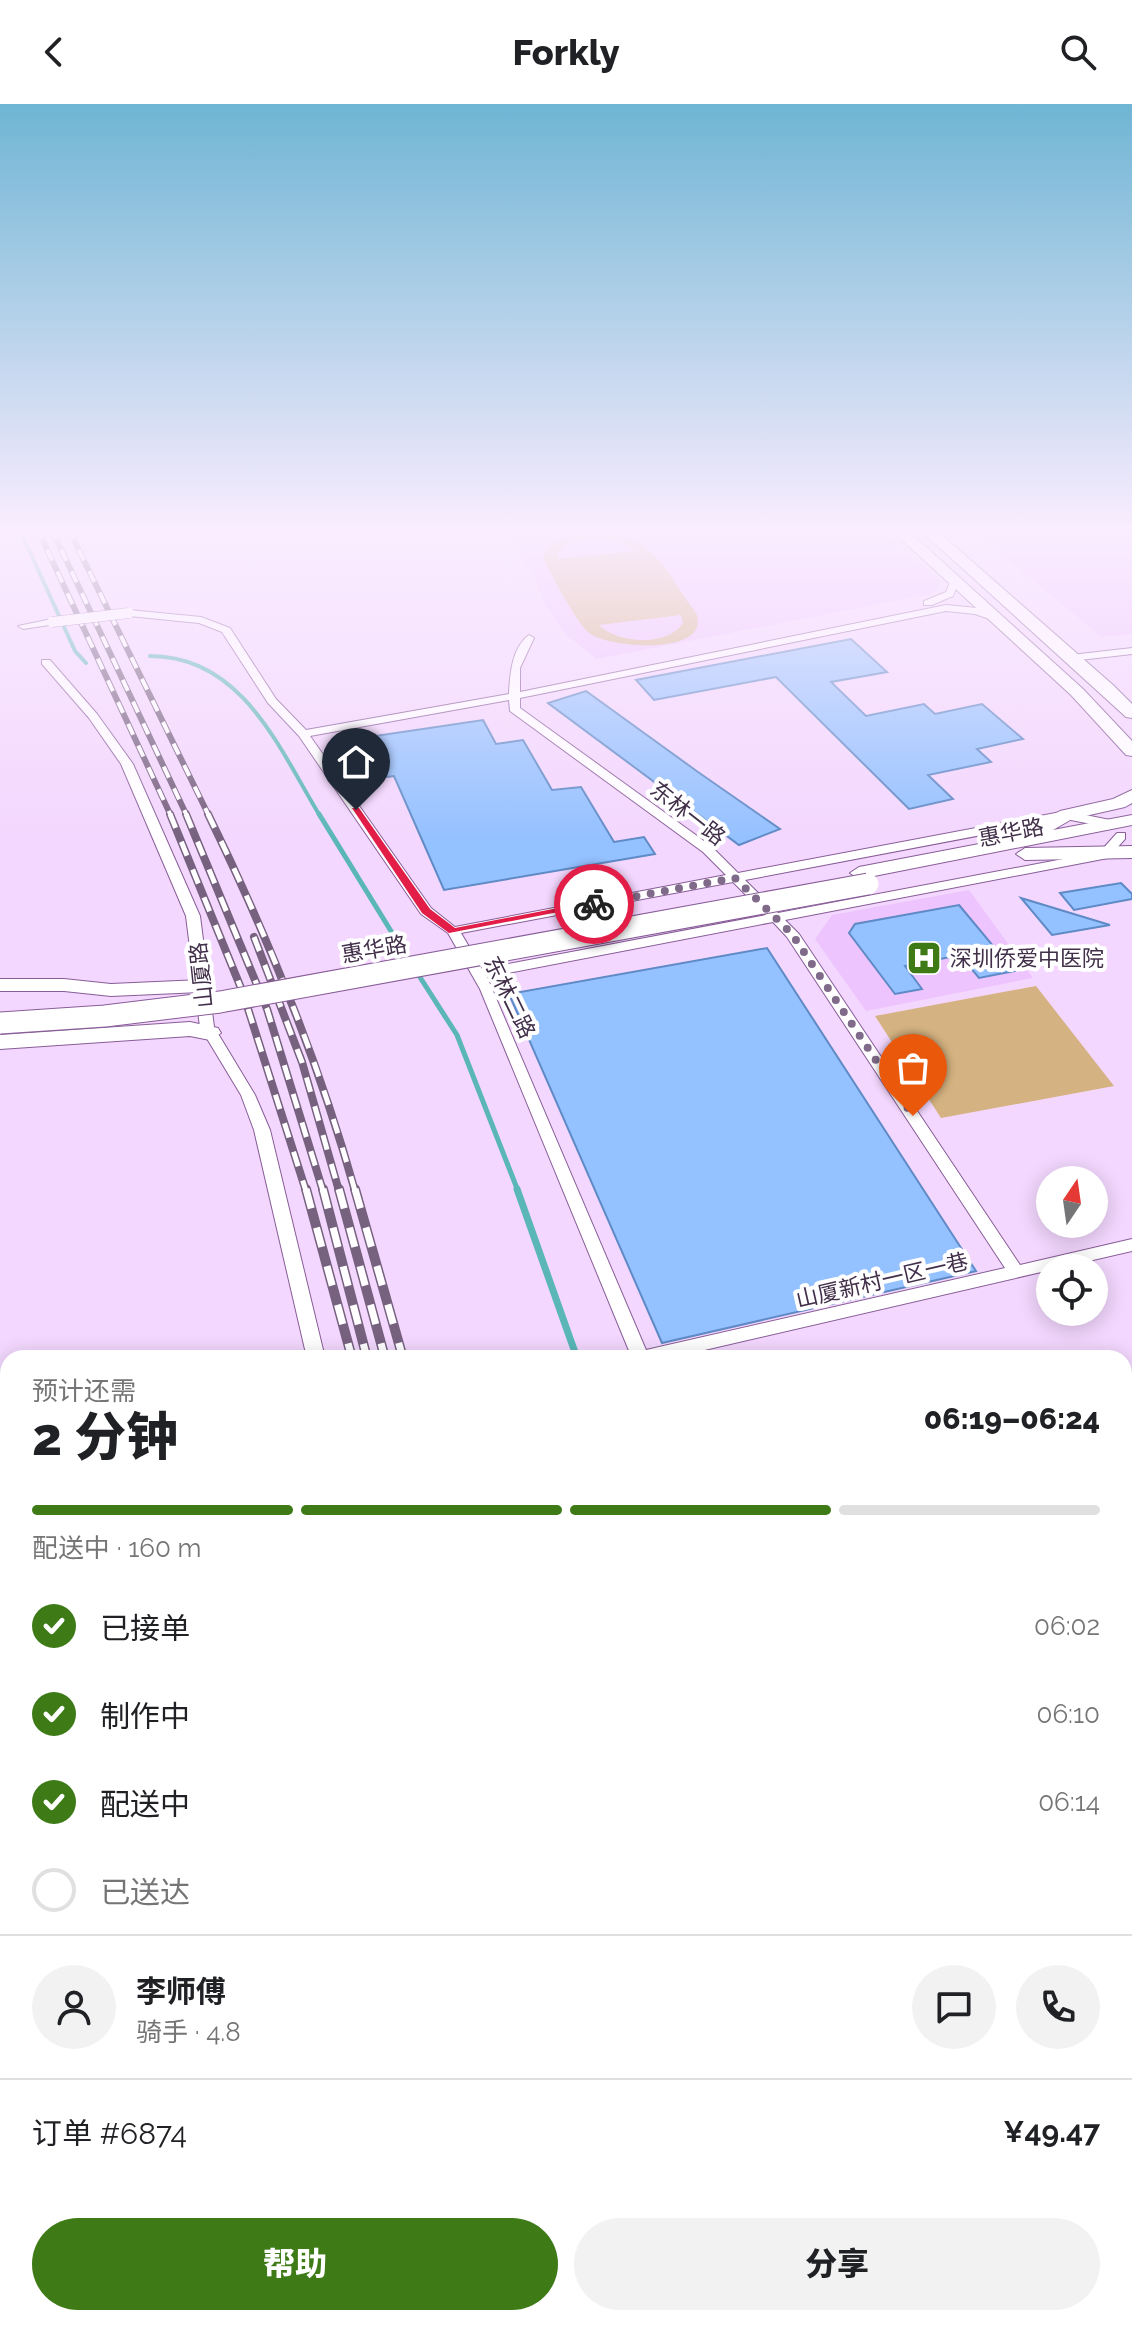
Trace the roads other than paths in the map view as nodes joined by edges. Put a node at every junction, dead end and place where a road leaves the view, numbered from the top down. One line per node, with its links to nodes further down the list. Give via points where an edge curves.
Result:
1 (227, 632): 12 (street, 东林二路, bridge, via 272,701)
2 (792, 632): 10 (street)
3 (823, 632): 10 (street)
4 (1010, 632): 13 (main road)
5 (1041, 632): 8 (main road)
6 (529, 638): 10 (street, via 515,668)
7 (1132, 651): 8 (street)
8 (1071, 658): 11 (main road)
9 (46, 662): 26 (street, 山厦路, via 127,764 193,916)
10 (514, 691): 12 (street); 20 (street, 东林一路, via 514,709 707,849)
11 (1132, 713)
12 (299, 730): 23 (street, 东林二路, via 426,911)
13 (1132, 751)
14 (1132, 795): 15 (main road)
15 (1066, 815): 16 (street); 17 (main road); 20 (street)
16 (1124, 828): 17 (main road, 惠华路); 19 (street)
17 (1020, 848): 19 (main road); 21 (main road, 惠华路)
18 (1132, 852): 19 (main road)
19 (1104, 855): 22 (street)
20 (735, 878): 22 (street, 东林一路); 23 (street)
21 (863, 879): 27 (main road, 惠华路, via 220,987 105,1002); 28 (main road, 惠华路, bridge, via 220,1002)
22 (775, 917): 24 (street); 32 (street, 东林一路, via 792,934)
23 (453, 931): 24 (street, 东林二路)
24 (478, 974): 34 (street, 东林二路)
25 (0, 985): 26 (main road, via 111,990)
26 (201, 986): 29 (street, 山厦路)
27 (0, 1008)
28 (0, 1023)
29 (210, 1033): 30 (main road, via 190,1029); 33 (street, 山厦路, via 248,1095 262,1130)
30 (0, 1042)
31 (1132, 1245): 32 (street, 山厦新村一区一巷)
32 (1016, 1272): 35 (street, 山厦新村一区一巷)
33 (314, 1350)
34 (638, 1350)
35 (676, 1350)

